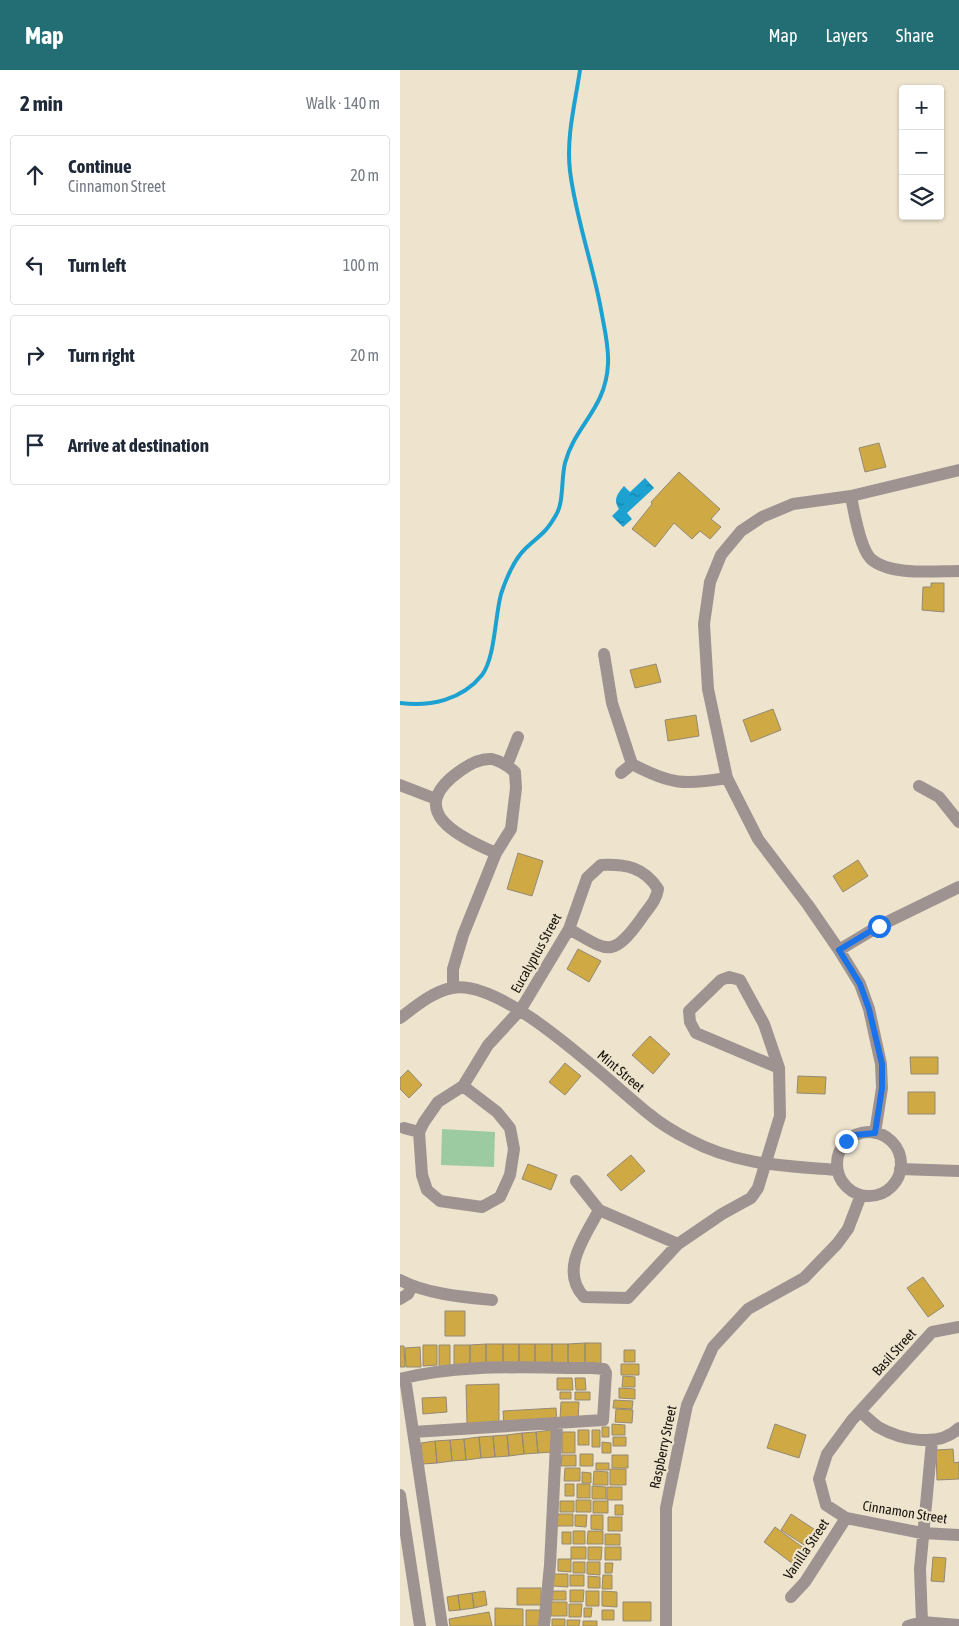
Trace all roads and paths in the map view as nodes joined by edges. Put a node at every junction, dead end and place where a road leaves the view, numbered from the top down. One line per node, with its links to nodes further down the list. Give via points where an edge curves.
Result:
1 (959, 470): 2 (street)
2 (851, 496): 3 (street, via 864,548 871,558 905,571); 9 (street, via 777,509 741,531 721,555 710,582 704,624 708,689)
3 (959, 571)
4 (604, 654): 7 (street, via 612,703)
5 (518, 737): 6 (street)
6 (507, 764): 12 (street, via 490,759 469,764 438,790); 14 (street, via 515,772 516,788 511,829)
7 (632, 764): 8 (street); 9 (street, via 675,782 692,784)
8 (621, 773)
9 (727, 778): 17 (street, via 758,840)
10 (400, 785): 12 (street)
11 (919, 786): 13 (street, via 939,798)
12 (436, 799): 14 (street, via 439,815 451,830)
13 (959, 822)
14 (496, 853): 18 (street, via 463,935 453,969)
15 (959, 887): 17 (street, via 879,926)
16 (569, 929): 16 (street, Eucalyptus Street, via 587,878 600,865 623,864 649,876 664,889 625,941 614,947 599,946); 19 (street, Eucalyptus Street)
17 (839, 950): 25 (street, via 860,984 882,1064)
18 (453, 988): 19 (street, Mint Street, via 481,991); 20 (street, Mint Street, via 424,1000)
19 (521, 1009): 22 (street, Eucalyptus Street, via 488,1045); 26 (street, Mint Street, via 650,1115 690,1141 720,1153)
20 (400, 1018)
21 (779, 1068): 21 (street, via 696,1033 690,1022 689,1011 730,972 740,980 764,1024); 26 (street, via 780,1116)
22 (463, 1086): 24 (street, via 438,1102); 24 (street, via 497,1112 510,1128 514,1150 510,1175 500,1197 482,1207 440,1201 428,1190 422,1175)
23 (404, 1128): 24 (street)
24 (419, 1132)
25 (875, 1133): 27 (street, via 892,1142 900,1159); 28 (street, via 860,1134 846,1141 840,1150)
26 (764, 1164): 28 (street, Mint Street); 33 (street, via 758,1188 751,1198)
27 (900, 1169): 29 (street); 31 (street, via 893,1185 886,1191)
28 (837, 1170): 31 (street, via 845,1186)
29 (959, 1171)
30 (576, 1181): 32 (street)
31 (861, 1195): 55 (street, Raspberry Street, via 848,1229 838,1244 804,1278 748,1309 713,1347 691,1396 666,1508)
32 (598, 1210): 33 (street); 33 (street, via 580,1243 573,1271 575,1287 584,1297 628,1298)
33 (678, 1244)
34 (406, 1283): 35 (street, via 408,1294); 36 (street)
35 (400, 1300)
36 (492, 1300)
37 (959, 1327): 39 (street, Basil Street, via 932,1332)
38 (402, 1378): 40 (street, via 447,1371 604,1369 603,1420); 42 (street)
39 (860, 1412): 43 (street, via 878,1427 913,1439); 46 (street, Basil Street, via 827,1454 819,1479 826,1505)
40 (557, 1424): 42 (street); 54 (street)
41 (959, 1428): 43 (street)
42 (413, 1432): 53 (street)
43 (932, 1441): 47 (street)
44 (400, 1494): 45 (street)
45 (402, 1518): 52 (street)
46 (846, 1518): 47 (street, Cinnamon Street); 49 (street, Vanilla Street)
47 (922, 1533): 48 (street, Cinnamon Street); 50 (street)
48 (959, 1535)
49 (791, 1597)
50 (922, 1622): 51 (street); 56 (street)
51 (959, 1625)
52 (420, 1626)
53 (442, 1626)
54 (544, 1626)
55 (666, 1626)
56 (908, 1626)

